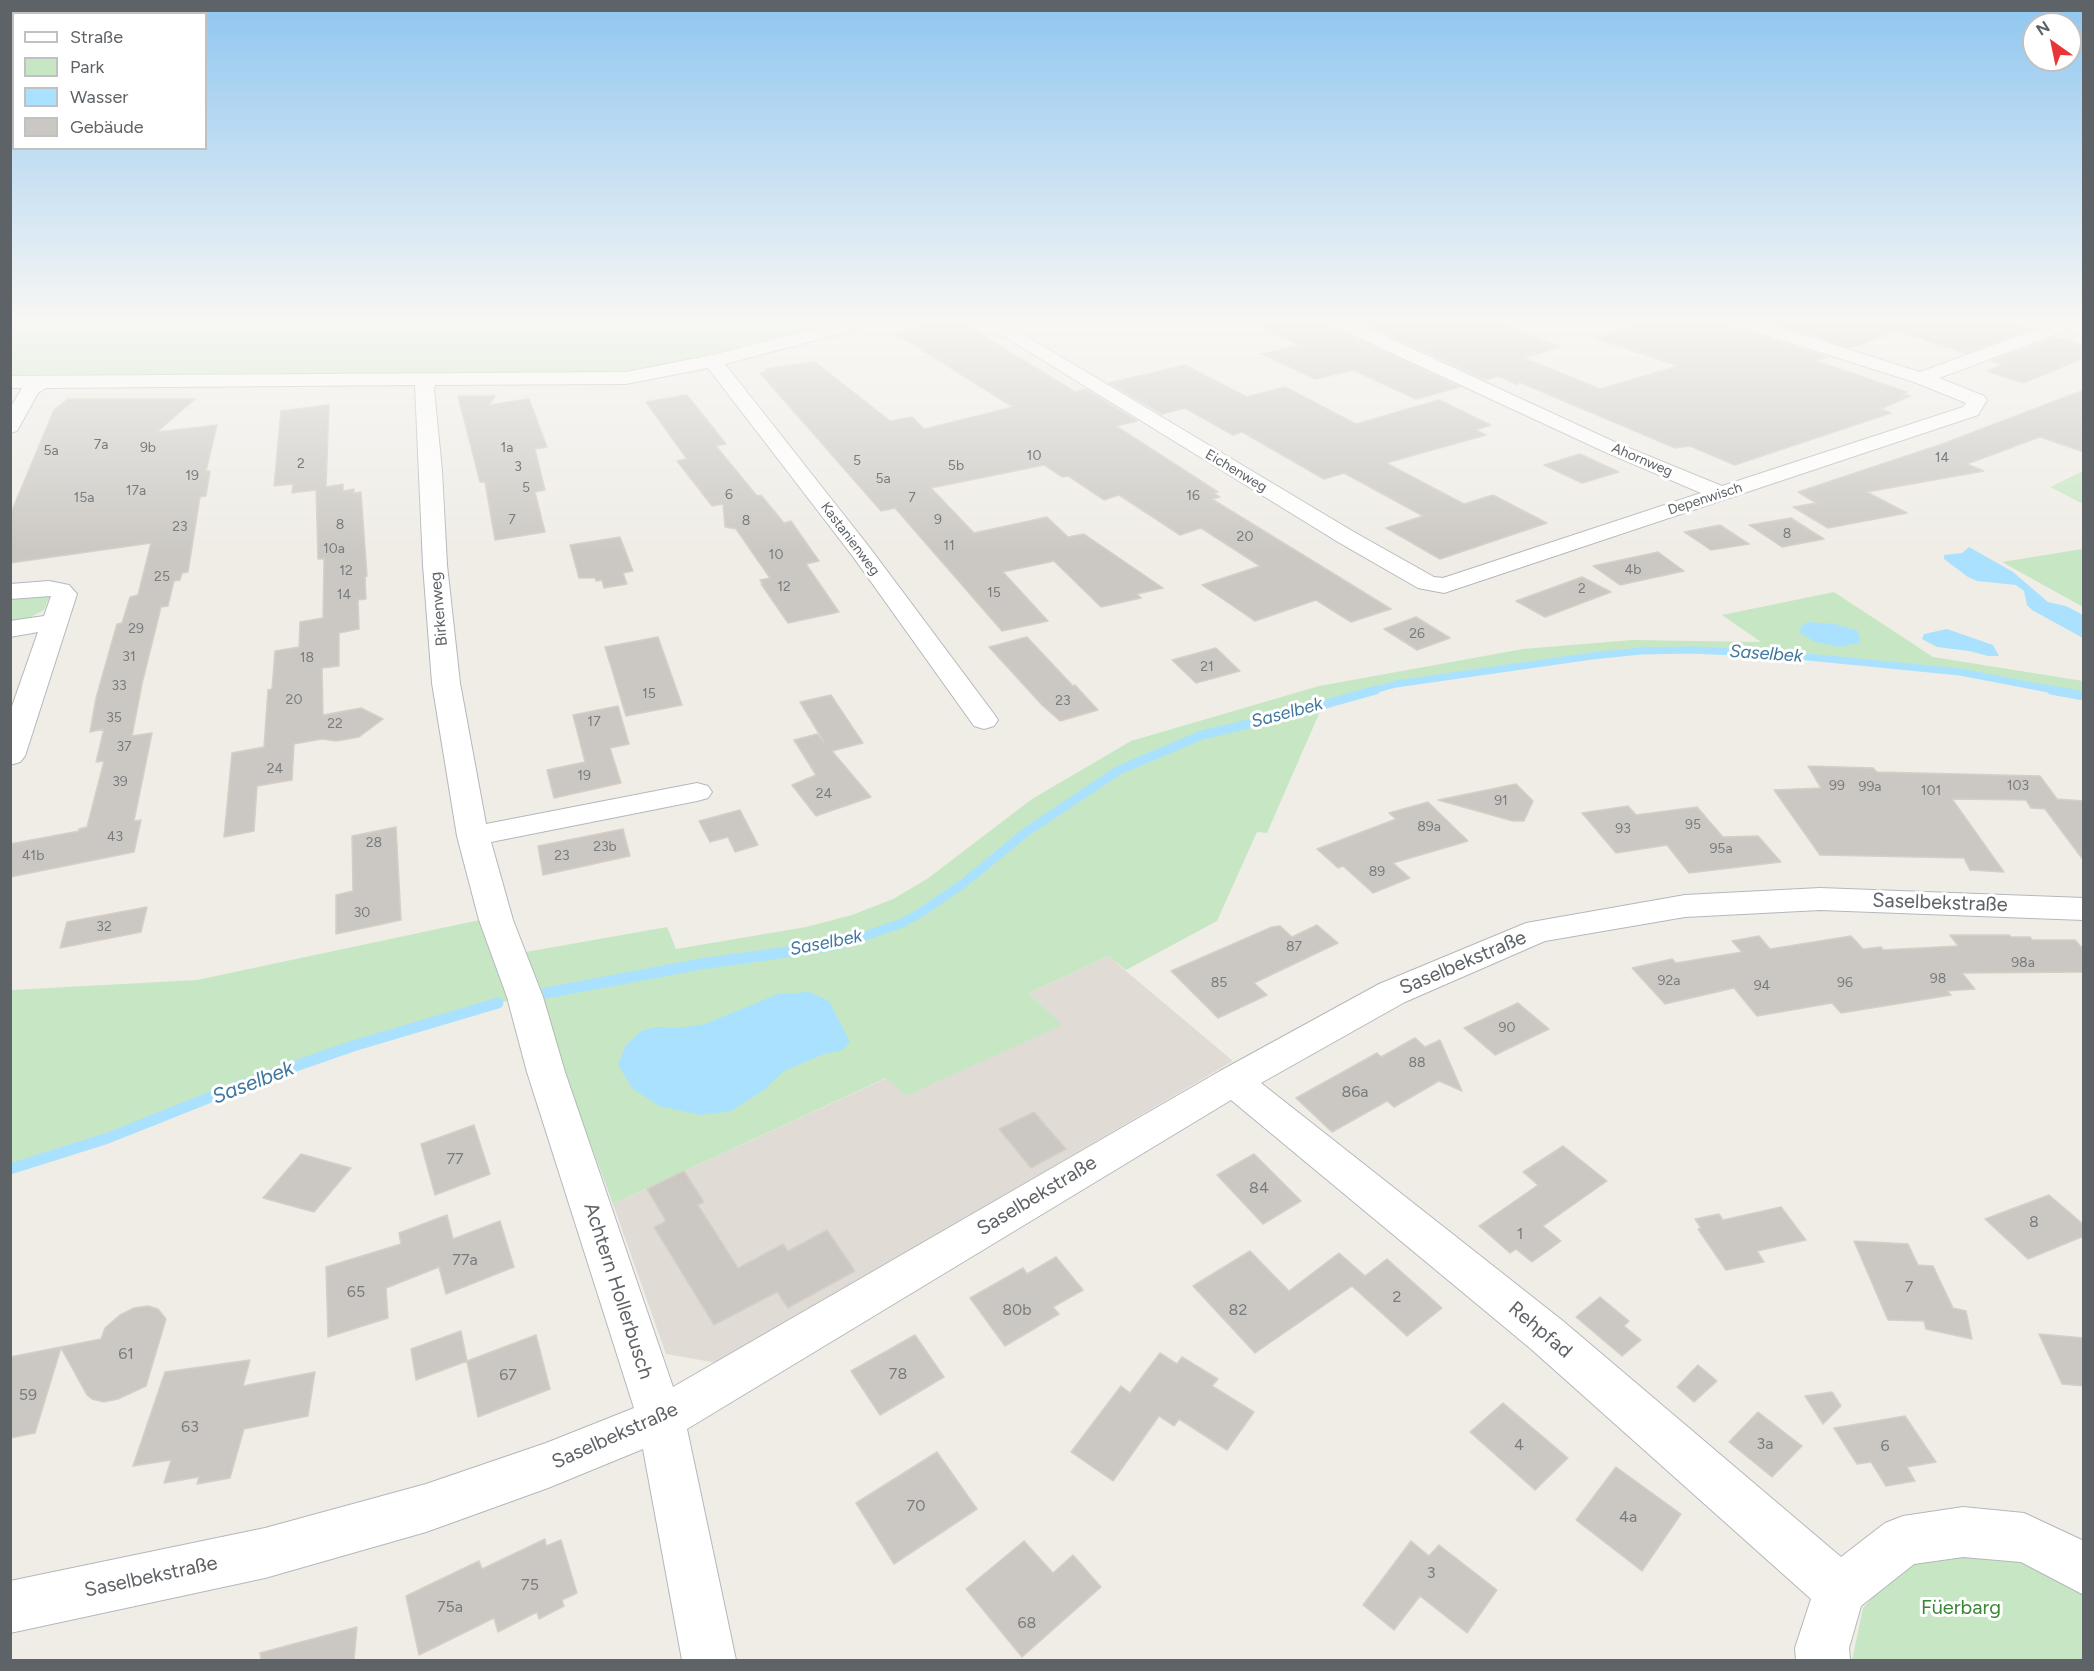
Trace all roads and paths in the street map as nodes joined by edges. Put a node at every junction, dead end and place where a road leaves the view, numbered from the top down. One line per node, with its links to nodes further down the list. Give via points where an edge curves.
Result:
1 (26, 397): 7 (street)
2 (425, 397): 16 (street, Birkenweg, via 446,684)
3 (741, 397): 13 (street, Kastanienweg)
4 (1114, 397): 9 (street, Eichenweg)
5 (1502, 397): 8 (street, Ahornweg)
6 (1969, 397): 8 (street, Depenwisch, via 1977,400 1971,411)
7 (10, 427)
8 (1722, 494): 9 (street, Depenwisch, via 1444,586)
9 (1427, 583)
10 (10, 592): 11 (street, via 60,590 64,594)
11 (54, 622): 12 (street); 14 (street)
12 (10, 629)
13 (984, 720)
14 (10, 756)
15 (697, 792): 16 (street)
16 (472, 836): 18 (street, Birkenweg, via 496,921)
17 (2084, 909): 19 (street, Saselbekstraße, via 1820,899 1685,906 1538,931 1392,993)
18 (525, 997): 20 (street, Achtern Hollerbusch, via 546,1072)
19 (1233, 1081): 20 (street, Saselbekstraße); 22 (street, Rehpfad, via 1547,1335)
20 (661, 1419): 23 (street, Saselbekstraße, via 548,1466 426,1508 265,1553); 24 (street, Achtern Hollerbusch)
21 (2084, 1570): 22 (street, via 2024,1538 1963,1532 1903,1541)
22 (1840, 1590): 25 (street, via 1822,1648)
23 (10, 1607)
24 (709, 1660)
25 (1823, 1660)

